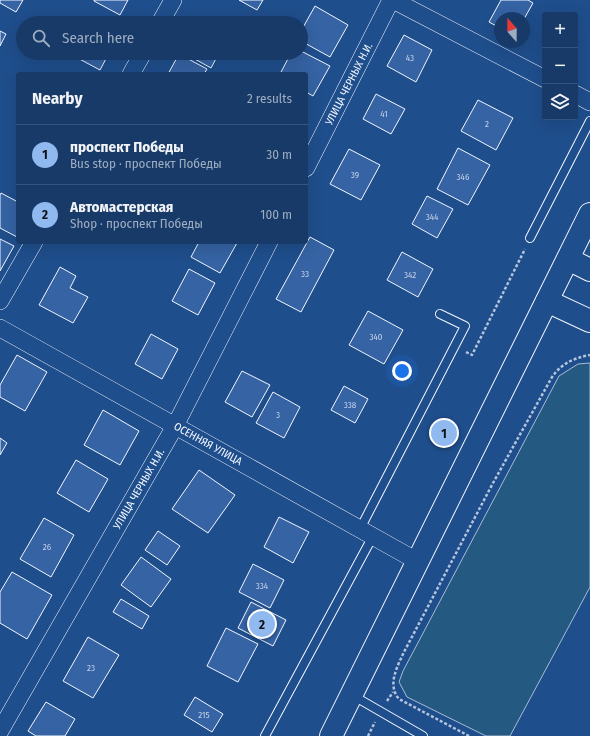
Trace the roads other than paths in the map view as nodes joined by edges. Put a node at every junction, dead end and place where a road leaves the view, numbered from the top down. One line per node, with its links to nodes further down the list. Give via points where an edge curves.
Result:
1 (174, 0): 3 (street)
2 (392, 0): 6 (street); 10 (street, УЛИЦА ЧЕРНЫХ Н.И.)
3 (164, 16)
4 (139, 60): 5 (street)
5 (132, 72)
6 (542, 77)
7 (578, 96): 8 (street)
8 (590, 102)
9 (590, 121): 12 (lane)
10 (308, 164)
11 (590, 214): 15 (main road)
12 (530, 238)
13 (33, 244): 17 (street)
14 (268, 244): 22 (street, УЛИЦА ЧЕРНЫХ Н.И.)
15 (568, 259): 16 (main road); 18 (main road)
16 (590, 270)
17 (0, 301)
18 (547, 301): 20 (main road); 24 (main road)
19 (440, 314): 23 (lane, via 465,326)
20 (590, 321)
21 (0, 328): 22 (street, ОСЕННЯЯ УЛИЦА)
22 (175, 426): 23 (street, ОСЕННЯЯ УЛИЦА); 26 (street, УЛИЦА ЧЕРНЫХ Н.И.)
23 (366, 533): 24 (street, ОСЕННЯЯ УЛИЦА); 27 (lane)
24 (417, 561): 25 (main road)
25 (352, 695): 28 (main road); 29 (lane)
26 (0, 731)
27 (265, 736)
28 (331, 736)
29 (423, 736)

